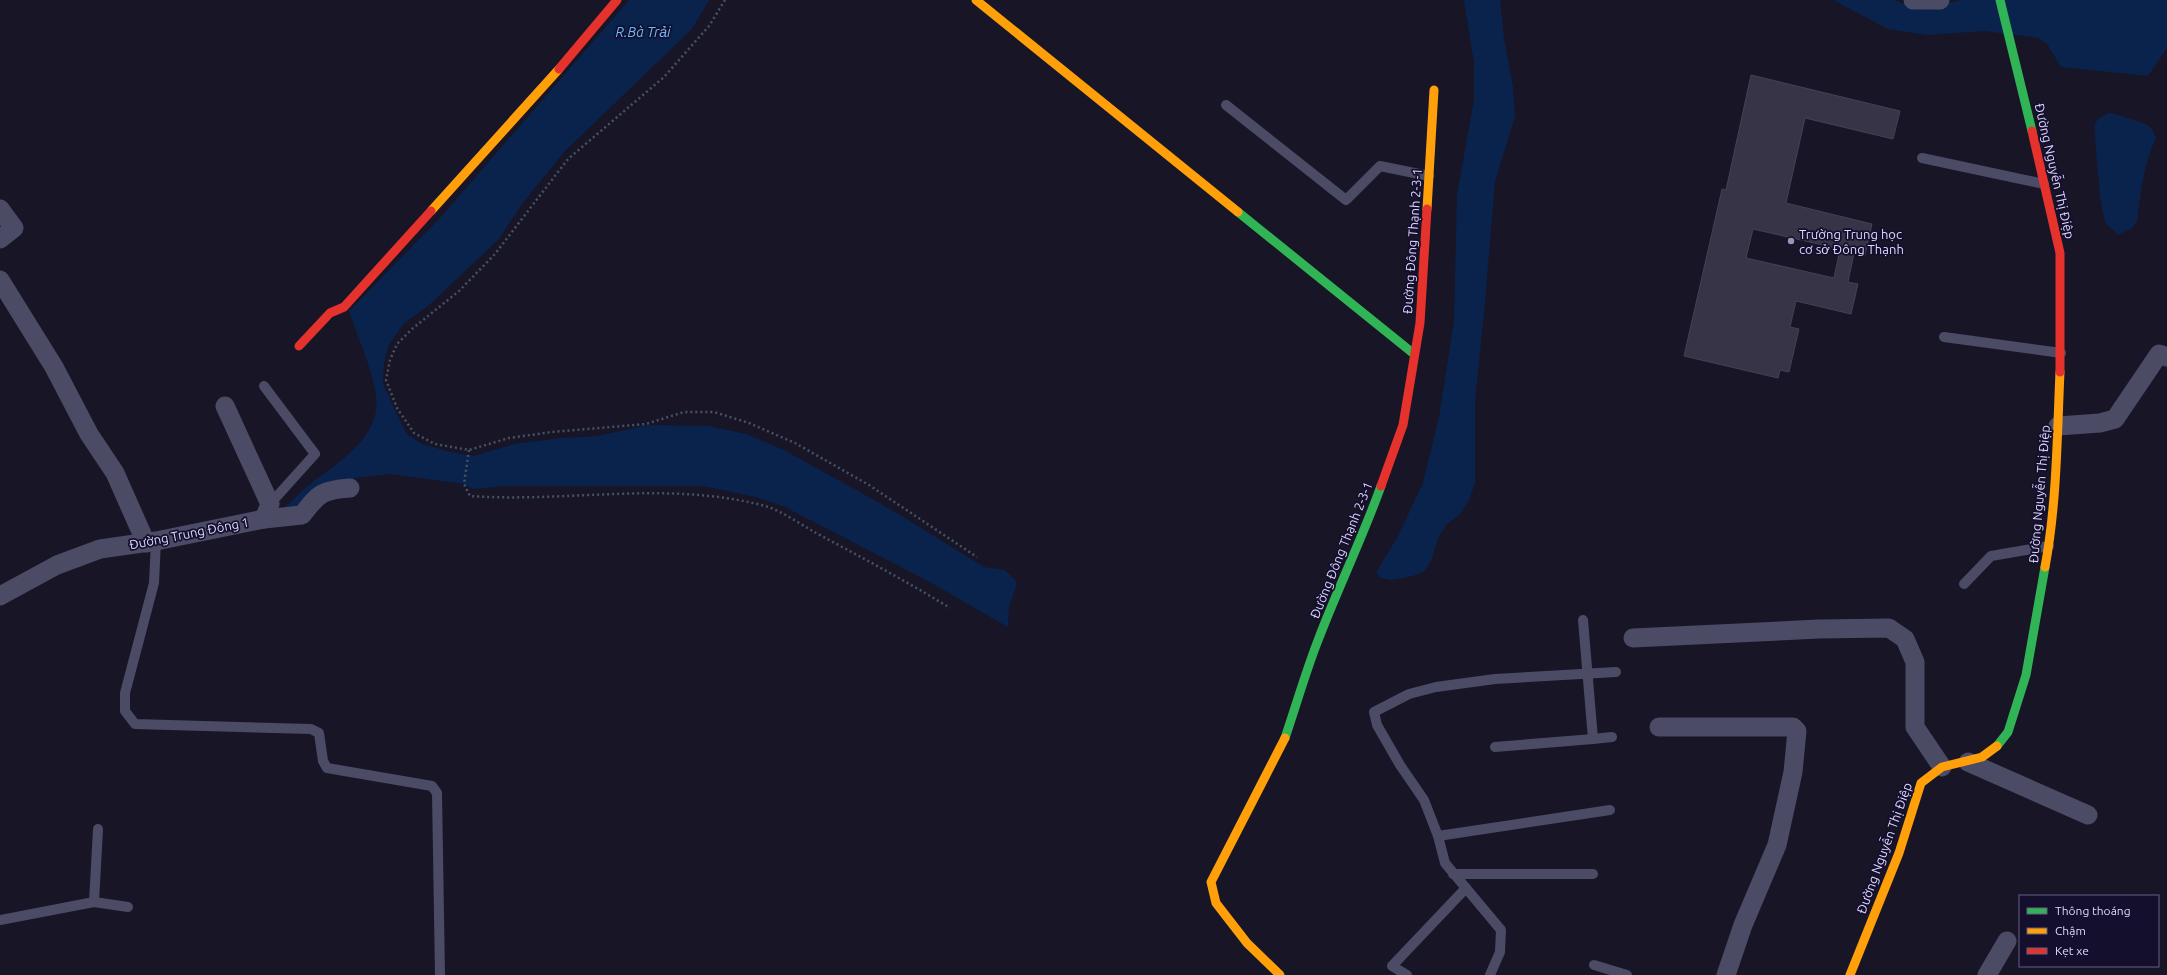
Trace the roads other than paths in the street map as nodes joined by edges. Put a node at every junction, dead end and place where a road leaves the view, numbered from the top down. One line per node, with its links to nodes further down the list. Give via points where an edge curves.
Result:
1 (617, 0): 15 (street, via 555,74 344,308 330,313)
2 (976, 0): 17 (street)
3 (1913, 0): 4 (street)
4 (1940, 0)
5 (2000, 0): 10 (street, Đường Nguyễn Thị Điệp)
6 (1434, 90): 9 (street, Đường Đông Thạnh 2-3-1)
7 (1226, 105): 9 (lane, via 1346,200 1380,166)
8 (1922, 158): 10 (lane)
9 (1429, 176): 17 (street, Đường Đông Thạnh 2-3-1, via 1420,323)
10 (2044, 184): 16 (street, Đường Nguyễn Thị Điệp, via 2060,253)
11 (0, 209): 12 (street, via 14,228)
12 (0, 239)
13 (0, 280): 24 (street, via 54,367 89,434 116,473)
14 (1944, 337): 16 (lane)
15 (299, 346)
16 (2061, 353): 21 (street, Đường Nguyễn Thị Điệp)
17 (1414, 354): 51 (street, Đường Đông Thạnh 2-3-1, via 1403,425 1368,522 1316,645 1285,738 1211,882 1216,903 1247,943)
18 (2167, 357): 21 (street, via 2158,354 2115,419 2100,423)
19 (264, 386): 23 (lane, via 314,454)
20 (224, 406): 23 (street)
21 (2058, 426): 25 (street, Đường Nguyễn Thị Điệp)
22 (350, 488): 23 (street, Đường Trung Đông 1, via 328,490 320,494 302,515)
23 (267, 511): 24 (street, Đường Trung Đông 1)
24 (151, 542): 27 (street, Đường Trung Đông 1, via 100,549 57,565); 50 (lane, via 154,583 125,693 125,711 135,724 311,729 319,733 323,761 327,768 432,786 437,793)
25 (2049, 546): 26 (lane, via 1992,556); 36 (street, Đường Nguyễn Thị Điệp, via 2026,675 2008,732 1996,747 1982,757)
26 (1964, 584)
27 (0, 596)
28 (1583, 620): 31 (lane)
29 (1633, 638): 37 (street, via 1889,628 1905,639 1915,662 1915,727)
30 (1616, 672): 31 (lane)
31 (1588, 673): 34 (lane); 41 (lane, via 1495,679 1436,687 1409,694 1374,712 1377,725 1424,800)
32 (1659, 727): 55 (street, via 1793,727 1797,731 1793,772 1777,845 1743,925)
33 (1612, 737): 34 (lane)
34 (1593, 739): 35 (lane)
35 (1496, 747)
36 (1968, 762): 37 (street, Đường Nguyễn Thị Điệp); 39 (street)
37 (1942, 767): 56 (street, Đường Nguyễn Thị Điệp, via 1921,783 1899,853)
38 (1610, 810): 41 (lane)
39 (2088, 815)
40 (98, 829): 45 (lane)
41 (1438, 836): 42 (lane, via 1445,863)
42 (1453, 874): 43 (lane); 44 (lane)
43 (1593, 874)
44 (1466, 888): 52 (lane, via 1392,966); 53 (lane, via 1501,930 1500,952)
45 (94, 902): 46 (lane); 47 (lane)
46 (128, 907)
47 (0, 920)
48 (2007, 941): 57 (street)
49 (1594, 965): 54 (lane)
50 (440, 975)
51 (1280, 975)
52 (1407, 975)
53 (1490, 975)
54 (1627, 975)
55 (1726, 975)
56 (1850, 975)
57 (1987, 975)

